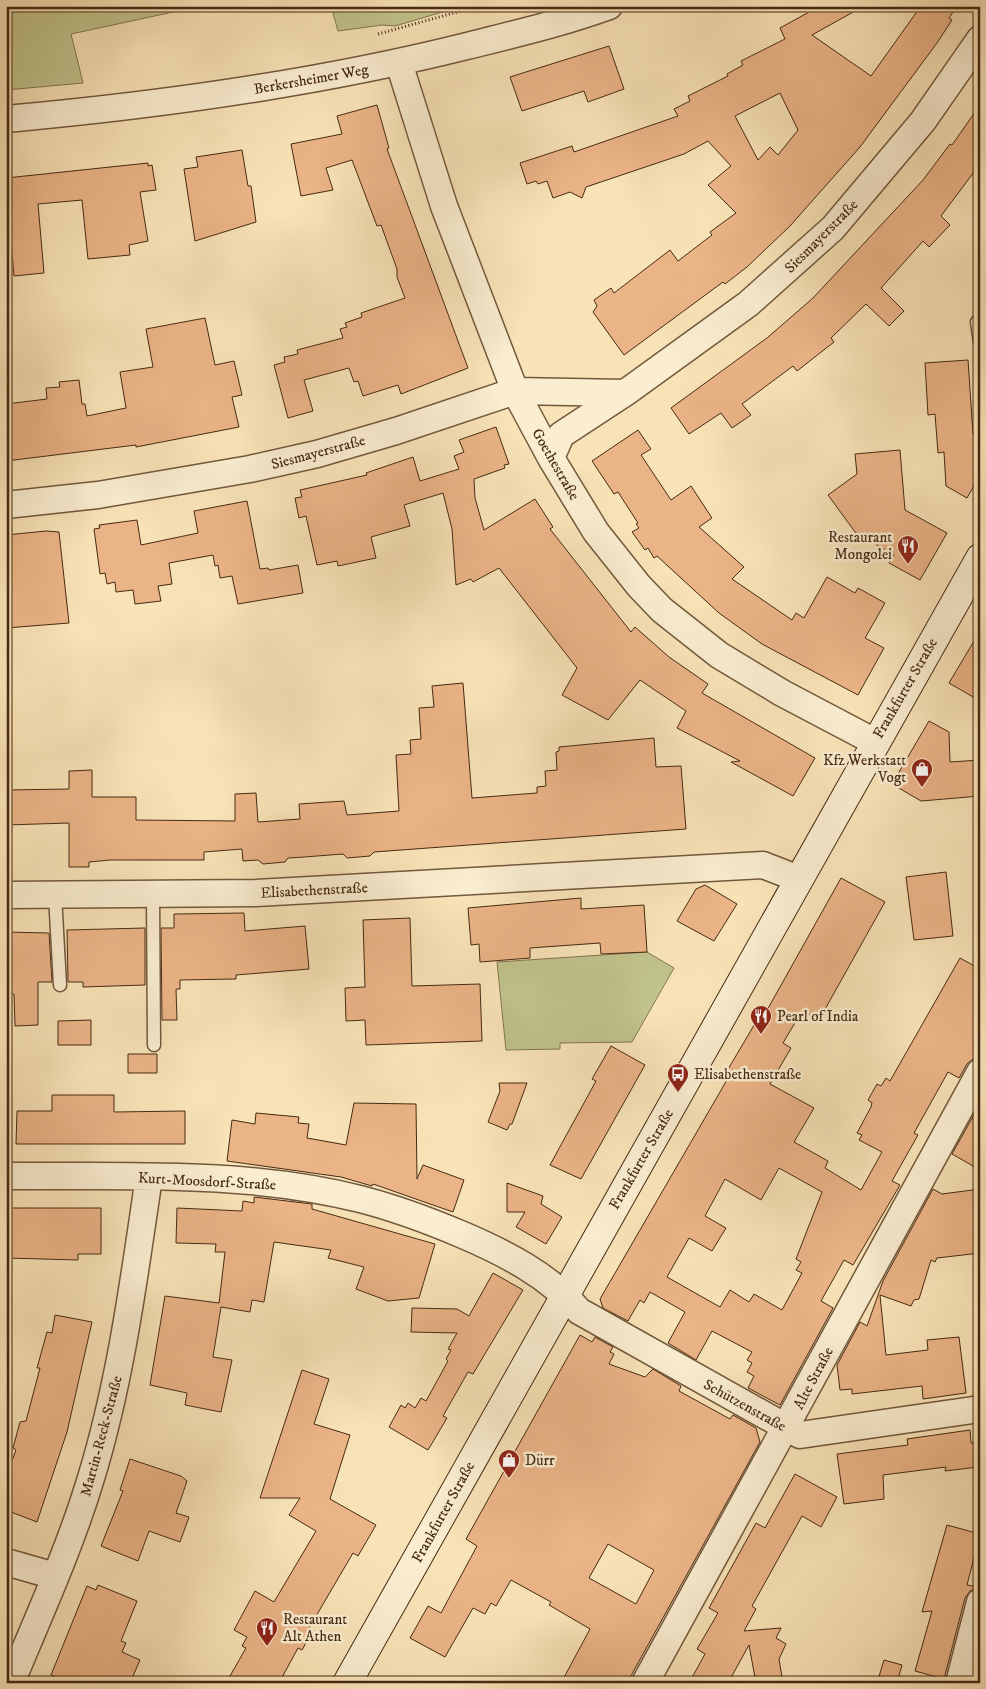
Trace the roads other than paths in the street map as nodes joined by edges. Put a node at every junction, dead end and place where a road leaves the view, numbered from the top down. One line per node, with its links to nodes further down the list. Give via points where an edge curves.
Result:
1 (609, 6): 3 (street, Berkersheimer Weg, via 542,28)
2 (980, 39): 8 (street, Siesmayerstraße, via 923,121 833,228 748,304)
3 (399, 63): 4 (street, Berkersheimer Weg, via 259,89); 7 (street, Goethestraße, via 444,206)
4 (6, 119)
5 (977, 322): 6 (lane)
6 (980, 342)
7 (515, 391): 8 (street, Siesmayerstraße); 9 (street, Goethestraße); 10 (street, Siesmayerstraße, via 396,431 250,470 98,495)
8 (624, 393): 9 (street, Siesmayerstraße, via 561,434)
9 (551, 458): 12 (street, Goethestraße, via 596,532 662,610 719,655 782,693)
10 (6, 505)
11 (980, 558): 12 (main road, Frankfurter Straße)
12 (875, 742): 13 (main road, Frankfurter Straße)
13 (799, 879): 16 (street, Elisabethenstraße, via 764,865 332,889); 22 (main road, Frankfurter Straße)
14 (6, 895): 15 (street, Elisabethenstraße)
15 (55, 895): 16 (street, Elisabethenstraße); 17 (lane)
16 (153, 895): 18 (lane)
17 (60, 985)
18 (154, 1045)
19 (980, 1072): 24 (street, Alte Straße)
20 (6, 1176): 21 (street, Kurt-Moosdorf-Straße)
21 (149, 1177): 22 (street, Kurt-Moosdorf-Straße, via 240,1180 307,1188 360,1199 479,1242 511,1258); 26 (street, Martin-Reck-Straße, via 111,1405 91,1479)
22 (565, 1293): 24 (street, Schützenstraße, via 579,1311); 29 (main road, Frankfurter Straße)
23 (980, 1409): 24 (street, Schützenstraße, via 800,1435)
24 (786, 1428): 30 (street, Alte Straße)
25 (6, 1562): 26 (street)
26 (55, 1576): 28 (street, Martin-Reck-Straße)
27 (980, 1602): 31 (street)
28 (11, 1683)
29 (347, 1683)
30 (645, 1683)
31 (958, 1683)

